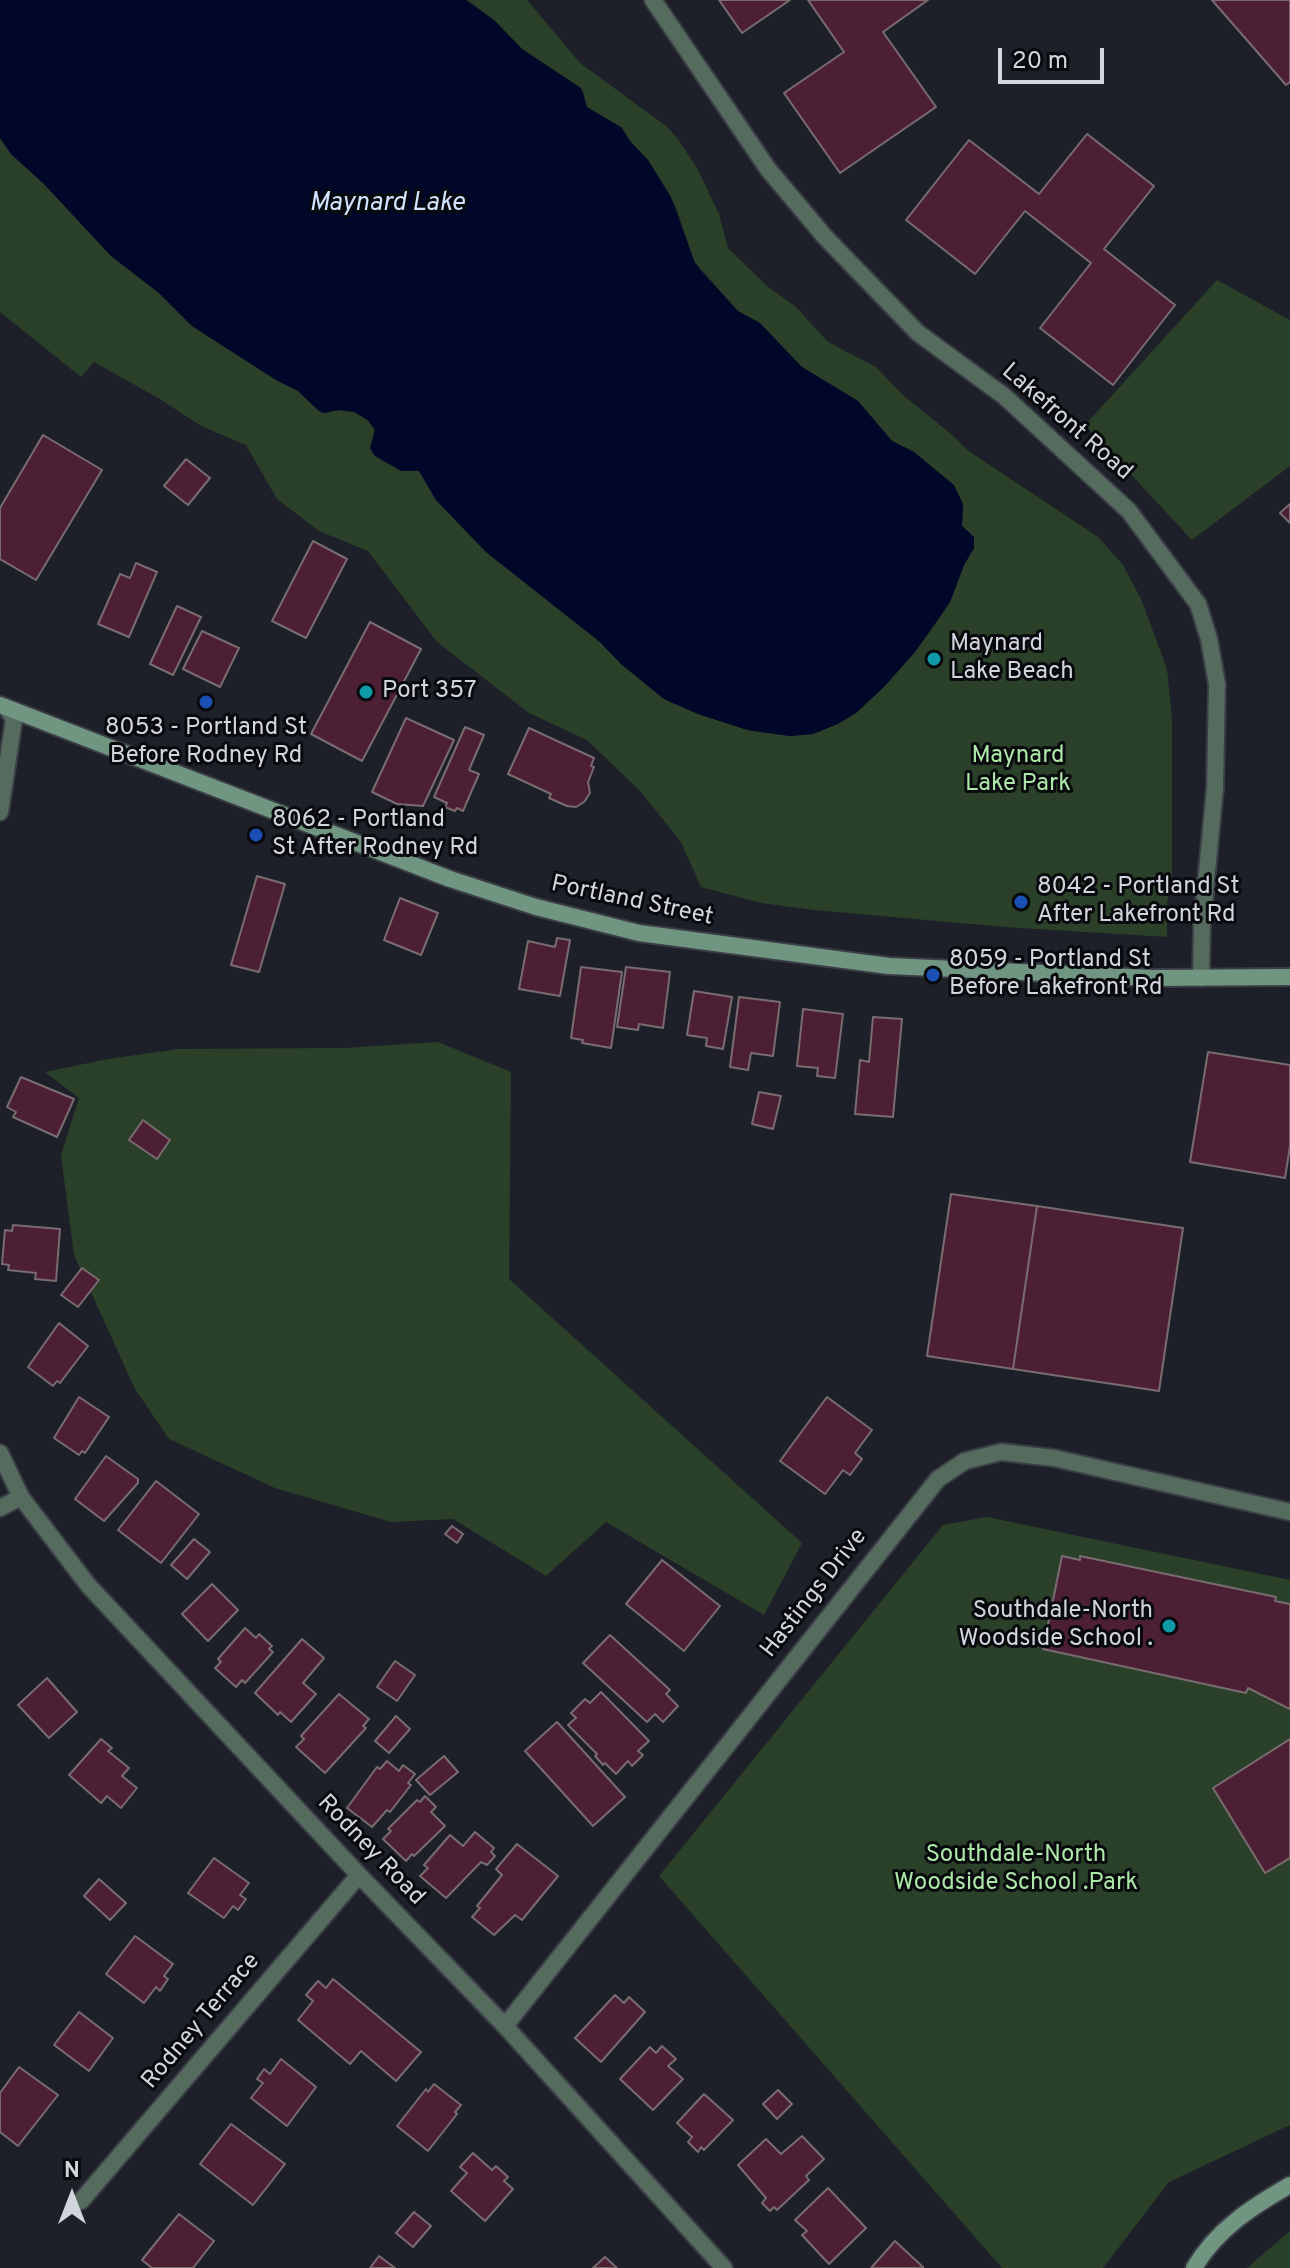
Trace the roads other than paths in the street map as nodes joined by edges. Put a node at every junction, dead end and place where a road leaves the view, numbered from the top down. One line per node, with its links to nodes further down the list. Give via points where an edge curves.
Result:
1 (653, 0): 5 (street, Lakefront Road, via 768,169 825,237 918,333 1004,396 1129,511 1198,604 1217,684)
2 (3, 706): 3 (street, via 14,719); 5 (main road, Portland Street, via 450,879 639,933 889,966)
3 (0, 812)
4 (1290, 977): 5 (main road, Portland Street)
5 (1201, 978)
6 (0, 1453): 7 (street, Rodney Road)
7 (21, 1497): 8 (street); 10 (street, Rodney Road, via 88,1585)
8 (0, 1508)
9 (1290, 1512): 11 (street, Hastings Drive, via 1054,1458 1001,1452 965,1461 938,1479)
10 (359, 1875): 11 (street, Rodney Road); 13 (street, Rodney Terrace)
11 (505, 2026): 14 (street, Rodney Road)
12 (1290, 2185): 15 (main road, via 1222,2231)
13 (81, 2201)
14 (724, 2268)
15 (1194, 2268)

